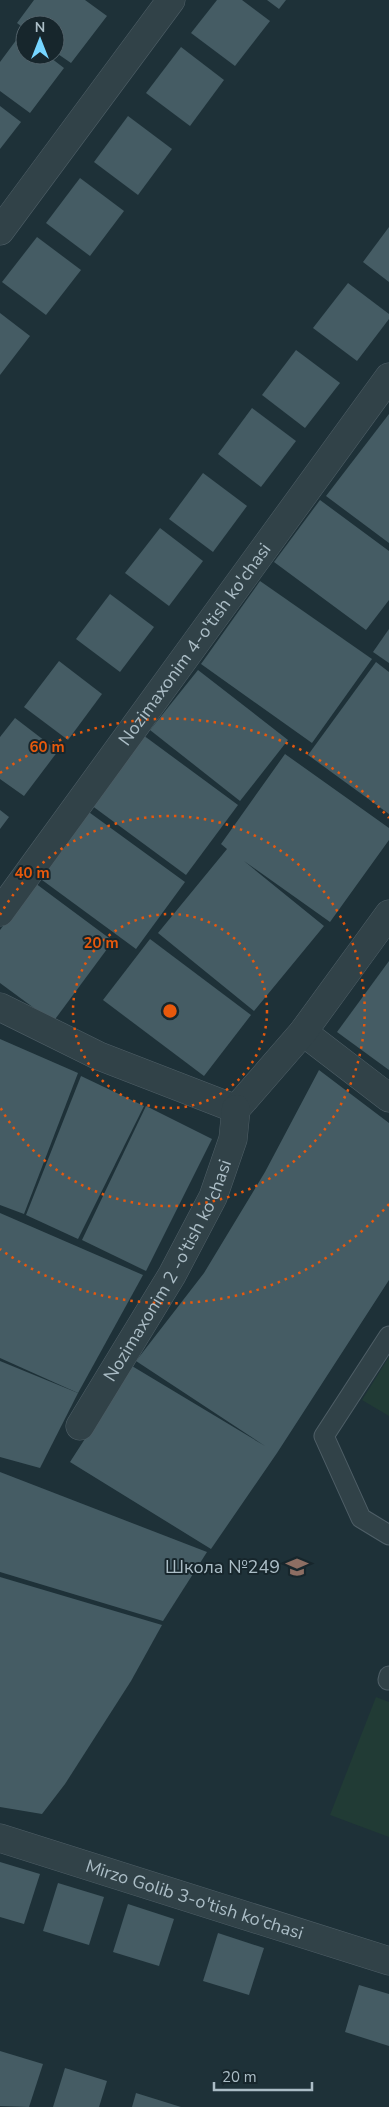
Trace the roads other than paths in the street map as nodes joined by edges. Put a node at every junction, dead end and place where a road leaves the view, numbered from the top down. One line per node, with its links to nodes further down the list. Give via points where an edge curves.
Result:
1 (171, 0): 2 (street)
2 (0, 231)
3 (389, 377): 4 (street, Nozimaxonim 4-o'tish ko'chasi)
4 (0, 912)
5 (389, 914): 7 (street)
6 (0, 1007): 9 (street, via 99,1056)
7 (304, 1032): 8 (street); 9 (street)
8 (389, 1098)
9 (236, 1109): 11 (street, Nozimaxonim 2 -o'tish ko'chasi, via 233,1139 213,1197 172,1275)
10 (389, 1336): 12 (lane, via 324,1436 361,1518)
11 (80, 1426)
12 (389, 1535)
13 (0, 1838): 14 (street, Mirzo Golib 3-o'tish ko'chasi)
14 (389, 1961)

